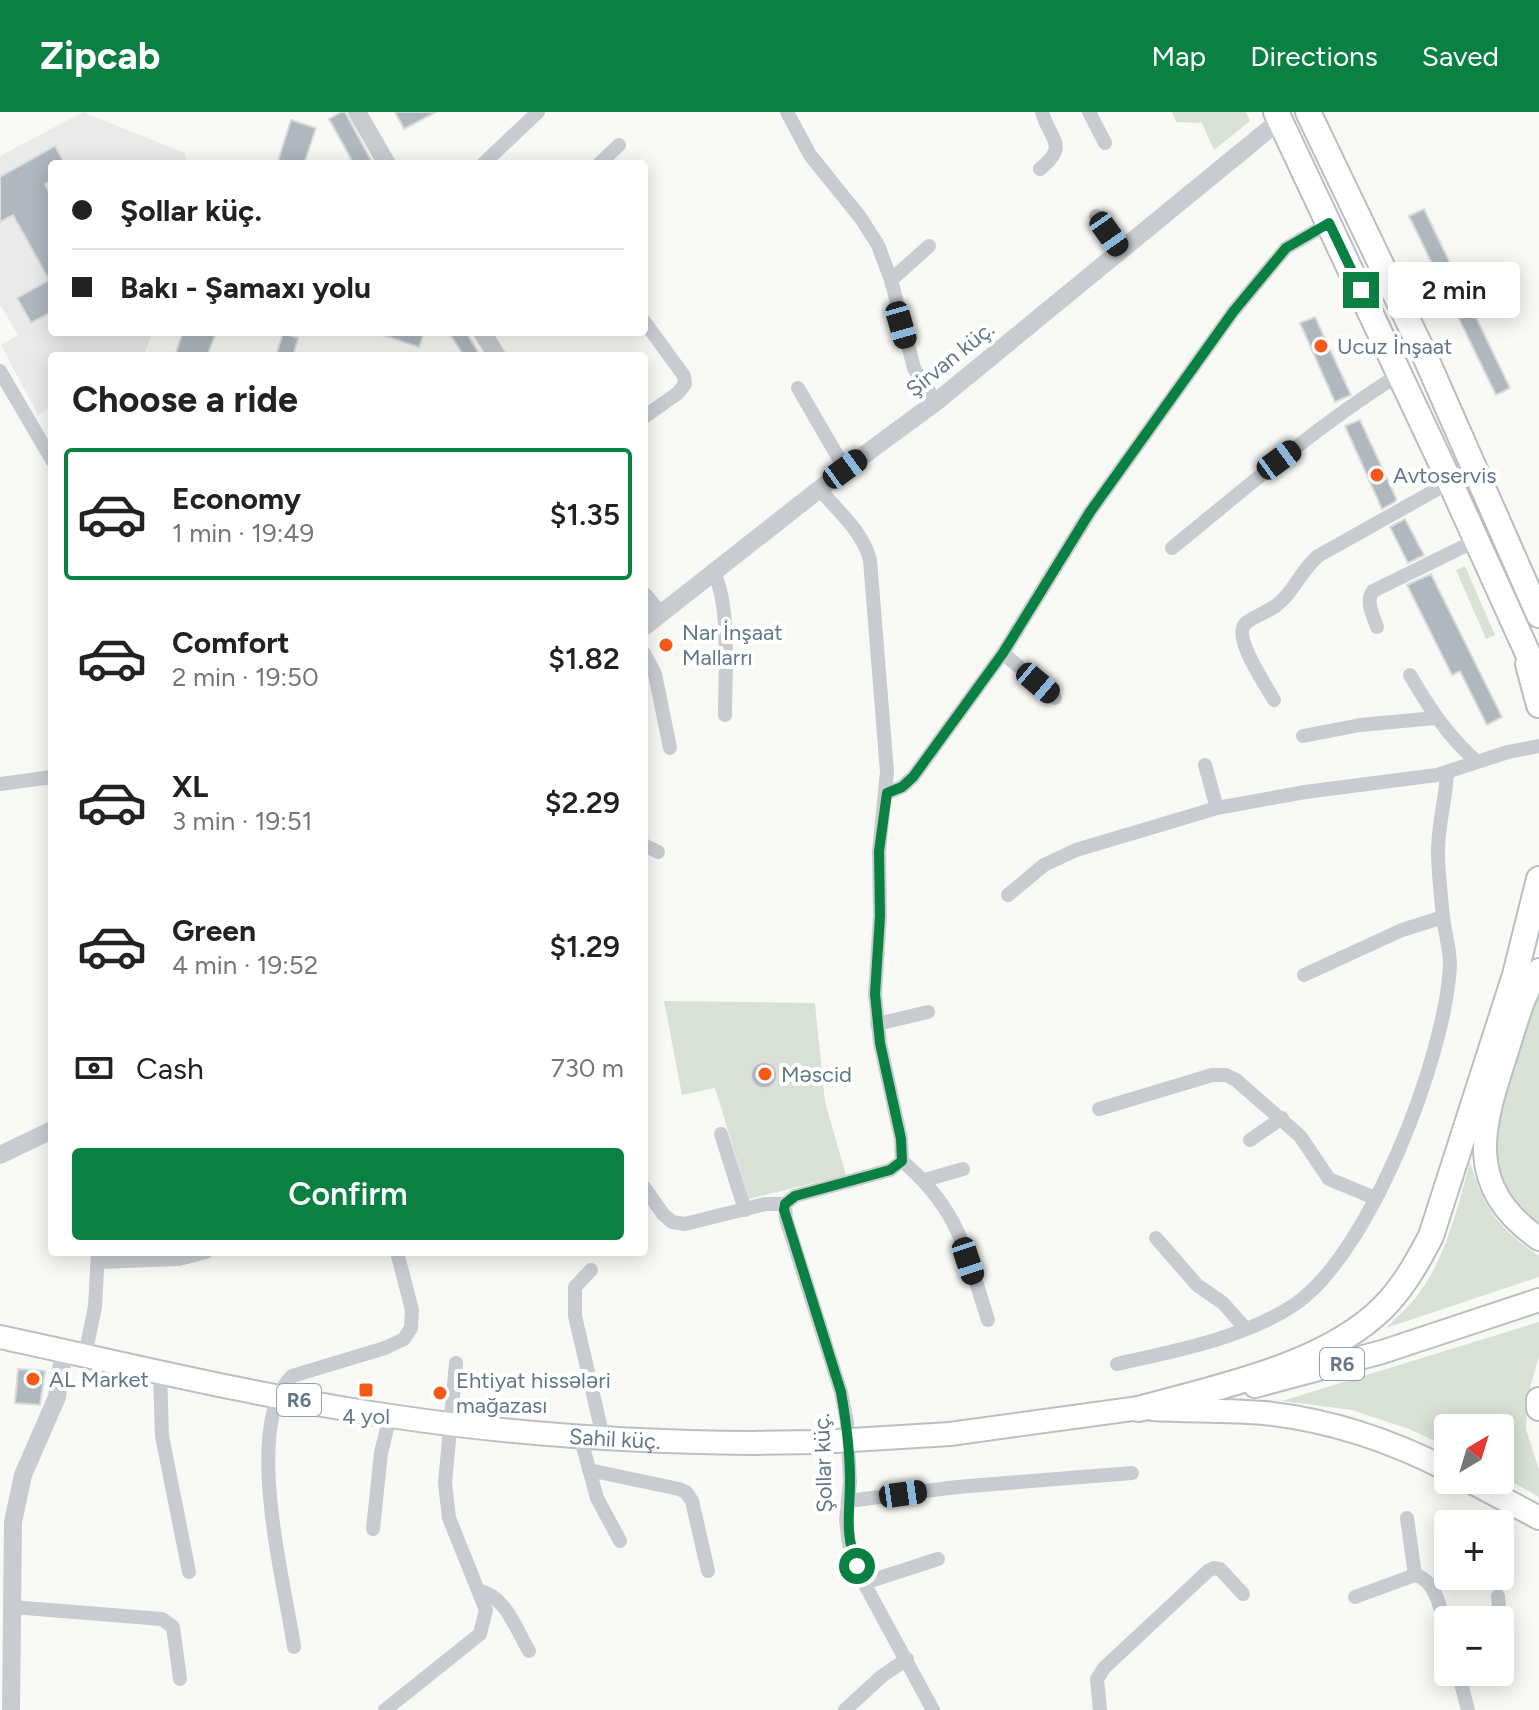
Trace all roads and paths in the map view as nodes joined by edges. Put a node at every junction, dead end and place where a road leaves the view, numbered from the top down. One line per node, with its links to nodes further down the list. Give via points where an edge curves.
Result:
1 (357, 112): 10 (street)
2 (538, 112): 11 (street)
3 (787, 112): 18 (street, via 810,155 878,245)
4 (1042, 112): 13 (street, via 1057,148 1055,157)
5 (1089, 112): 8 (street)
6 (1308, 112): 32 (highway)
7 (1278, 116): 15 (highway); 17 (street, Şirvan küç.)
8 (1105, 143)
9 (619, 145): 12 (street)
10 (385, 160)
11 (487, 160)
12 (603, 160)
13 (1040, 169)
14 (1096, 216): 17 (street)
15 (1329, 223): 21 (highway); 39 (street, via 1286,248 1233,312 1090,512)
16 (929, 246): 18 (street)
17 (1121, 251): 23 (street, Şirvan küç.)
18 (891, 280): 23 (street, via 914,368)
19 (648, 326): 24 (street, via 685,384)
20 (0, 371): 25 (street)
21 (1400, 374): 27 (highway); 30 (street, via 1279,460)
22 (798, 388): 26 (street)
23 (936, 402): 26 (street, Şirvan küç.)
24 (648, 414)
25 (48, 453)
26 (845, 469): 28 (street, Şirvan küç.)
27 (1450, 482): 29 (highway); 44 (street, via 1318,556 1280,603 1244,625 1243,644)
28 (819, 489): 31 (street, Şirvan küç.); 56 (street, via 867,546)
29 (1477, 540): 37 (street, via 1373,591 1370,603); 38 (highway)
30 (1172, 548)
31 (713, 571): 34 (street, Şirvan küç.); 46 (street, via 724,608)
32 (1533, 596): 35 (highway)
33 (648, 601): 34 (street)
34 (659, 614): 36 (street, Şirvan küç.)
35 (1539, 615)
36 (648, 624)
37 (1377, 627)
38 (1521, 639): 42 (highway); 45 (highway)
39 (1003, 653): 43 (street); 56 (street, via 913,777)
40 (648, 661): 50 (street)
41 (1410, 675): 47 (street)
42 (1539, 678)
43 (1055, 698)
44 (1274, 700)
45 (1539, 705)
46 (725, 715)
47 (1435, 718): 48 (street); 51 (street)
48 (1303, 736)
49 (1539, 746): 51 (street)
50 (670, 748)
51 (1477, 762): 53 (street)
52 (1205, 765): 57 (street)
53 (1447, 772): 57 (street); 62 (street, via 1438,849)
54 (48, 778): 55 (street)
55 (0, 784)
56 (887, 793): 66 (street, via 879,851)
57 (1217, 808): 61 (street, via 1076,850 1044,865)
58 (648, 847): 59 (street)
59 (658, 852)
60 (1539, 879): 97 (highway, via 1511,989 1431,1236 1397,1292 1348,1335 1290,1364)
61 (1008, 895)
62 (1443, 917): 64 (street); 77 (street, via 1450,961 1439,1029 1408,1131)
63 (1539, 970): 81 (main road, via 1526,992 1491,1099 1485,1161 1503,1207)
64 (1304, 975)
65 (928, 1012): 66 (street)
66 (877, 1024): 73 (street)
67 (1099, 1109): 68 (street, via 1226,1075)
68 (1282, 1118): 71 (street); 77 (street, via 1329,1179)
69 (48, 1132): 72 (street)
70 (721, 1134): 79 (street)
71 (1250, 1140)
72 (0, 1155)
73 (902, 1161): 75 (street); 78 (street, via 890,1170 795,1196)
74 (963, 1169): 75 (street)
75 (925, 1180): 87 (street, via 958,1231)
76 (648, 1193): 79 (street, via 672,1222 685,1224)
77 (1375, 1198): 88 (street, via 1340,1259 1306,1296)
78 (785, 1204): 79 (street); 106 (street, Şollar küç., via 841,1392 847,1423)
79 (745, 1210)
80 (1156, 1238): 88 (street)
81 (1539, 1239)
82 (191, 1256): 84 (street)
83 (398, 1256): 94 (street, via 412,1310 404,1339 292,1376)
84 (98, 1257): 90 (street, via 95,1307)
85 (591, 1270): 101 (street, via 575,1287 575,1316)
86 (1539, 1300): 97 (main road, R6, via 1313,1372)
87 (988, 1320)
88 (1245, 1328): 92 (street, via 1204,1344)
89 (0, 1337): 90 (main road, Sahil küç. / R6)
90 (75, 1353): 93 (main road, Sahil küç. / R6); 109 (street)
91 (456, 1363): 99 (street)
92 (1117, 1364)
93 (160, 1372): 94 (main road, Sahil küç. / R6); 114 (street, via 162,1436)
94 (279, 1396): 98 (main road, Sahil küç. / R6); 124 (street, via 269,1429 267,1464)
95 (1539, 1400): 96 (highway)
96 (1539, 1408)
97 (1139, 1409): 101 (main road, Sahil küç. / R6, bridge, via 950,1434 819,1442); 102 (main road, via 1311,1420 1405,1448)
98 (390, 1416): 99 (main road, Sahil küç. / R6); 110 (street)
99 (449, 1424): 100 (main road, Sahil küç. / R6); 117 (street, via 449,1518)
100 (580, 1436): 101 (main road, Sahil küç. / R6); 103 (street)
101 (603, 1437)
102 (1434, 1463)
103 (589, 1470): 111 (street); 113 (street, via 686,1492)
104 (1132, 1473): 106 (street)
105 (1494, 1494): 108 (main road)
106 (848, 1501): 116 (street, Şollar küç., via 849,1544)
107 (1407, 1518): 115 (street)
108 (1539, 1518)
109 (6, 1523): 123 (street)
110 (373, 1529)
111 (620, 1541)
112 (938, 1559): 116 (street)
113 (708, 1571)
114 (189, 1572)
115 (1415, 1575): 120 (street); 121 (street, via 1432,1586)
116 (864, 1583): 126 (street, Şollar küç.)
117 (479, 1591): 125 (street, via 500,1600); 130 (street, via 486,1610 480,1634)
118 (1243, 1594): 133 (street, via 1220,1569 1208,1571 1104,1668 1097,1679)
119 (1498, 1596): 122 (street)
120 (1355, 1597)
121 (1438, 1606)
122 (1499, 1606)
123 (12, 1607): 127 (street, via 162,1619 173,1627); 129 (street)
124 (294, 1647)
125 (529, 1651)
126 (907, 1659): 131 (street); 132 (street, Şollar küç.)
127 (180, 1679)
128 (1462, 1686): 134 (street)
129 (11, 1710)
130 (385, 1710)
131 (845, 1710)
132 (933, 1710)
133 (1100, 1710)
134 (1468, 1710)

